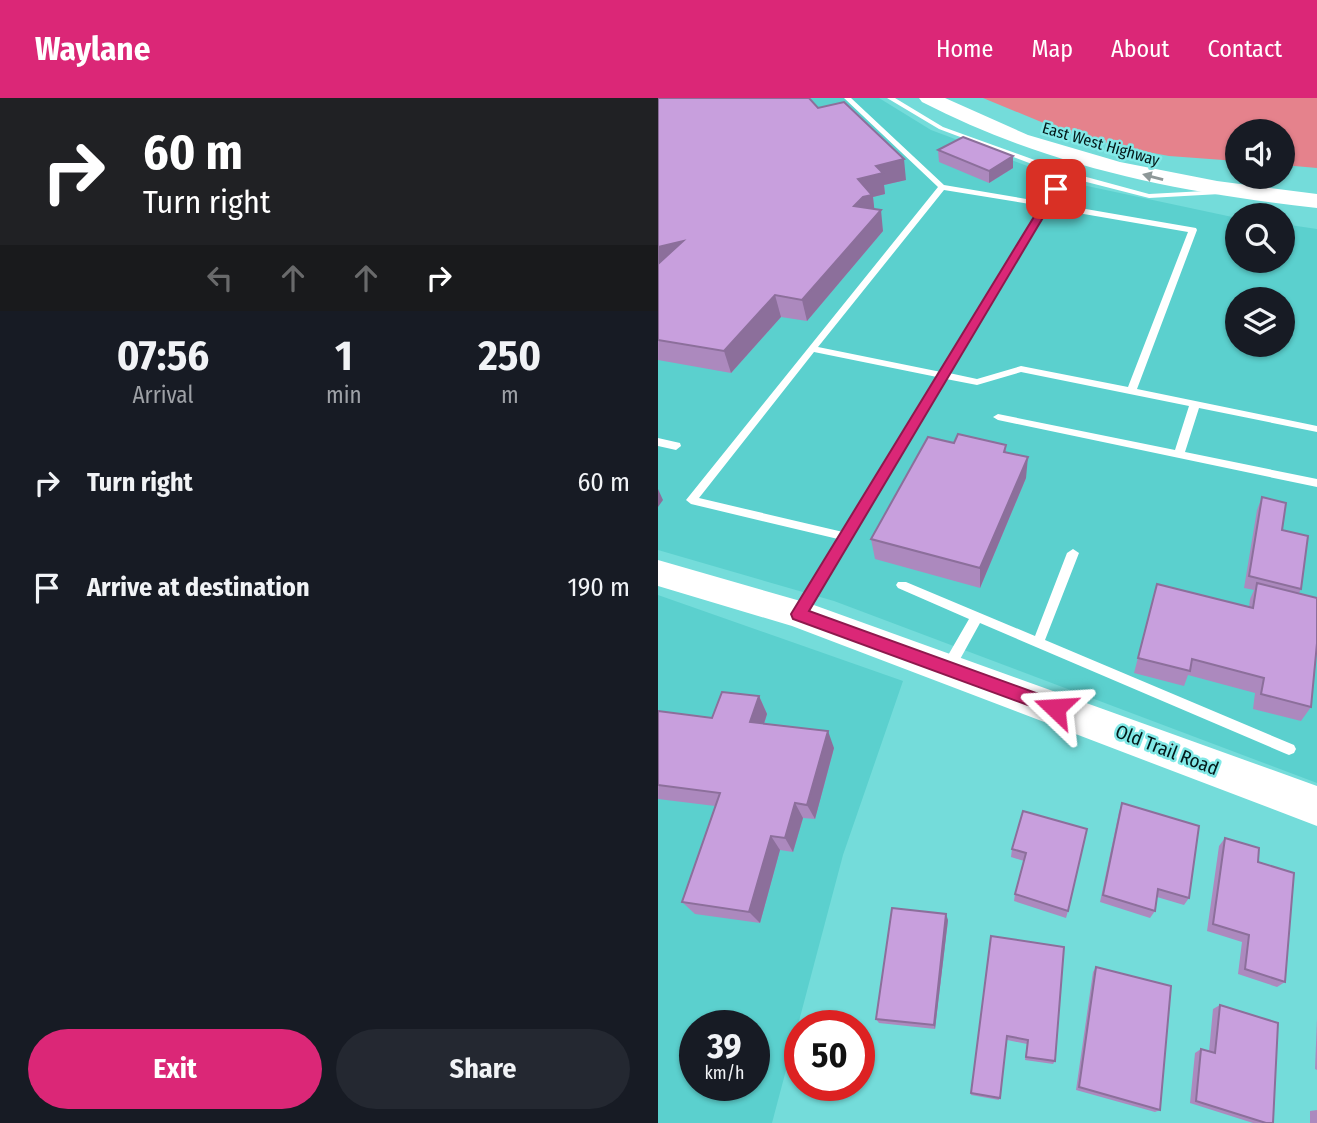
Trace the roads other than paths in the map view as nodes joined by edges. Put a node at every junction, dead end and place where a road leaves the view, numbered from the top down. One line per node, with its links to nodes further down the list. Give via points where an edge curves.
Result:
1 (847, 98): 11 (lane)
2 (890, 98): 5 (lane, via 941,128)
3 (929, 98): 8 (highway, East West Highway, one-way to 3, via 1166,180 1061,153 968,120)
4 (970, 98): 6 (highway, East West Highway, via 1053,132)
5 (1065, 174): 10 (lane, via 1149,196); 14 (lane)
6 (1225, 179)
7 (1295, 181): 9 (highway)
8 (1225, 182)
9 (1317, 183)
10 (1225, 185)
11 (942, 187): 14 (lane); 15 (lane)
12 (1264, 189): 13 (highway, East West Highway)
13 (1317, 201)
14 (1046, 204): 16 (lane); 17 (lane, via 1193,230)
15 (812, 349): 16 (lane); 25 (lane, via 691,500)
16 (943, 376): 17 (lane, via 977,383 1021,369); 25 (lane)
17 (1131, 391): 18 (lane)
18 (1195, 404): 20 (lane); 23 (lane)
19 (998, 417): 23 (lane)
20 (1317, 429)
21 (658, 442): 22 (lane)
22 (676, 446)
23 (1180, 455): 24 (lane)
24 (1317, 483)
25 (846, 537): 29 (lane)
26 (1073, 553): 31 (lane)
27 (658, 573): 29 (main road, Old Trail Road)
28 (902, 585): 30 (lane)
29 (799, 614): 32 (main road, Old Trail Road)
30 (977, 617): 31 (lane); 32 (lane)
31 (1038, 643): 33 (lane)
32 (948, 669): 34 (main road, Old Trail Road)
33 (1289, 749)
34 (1317, 806)

